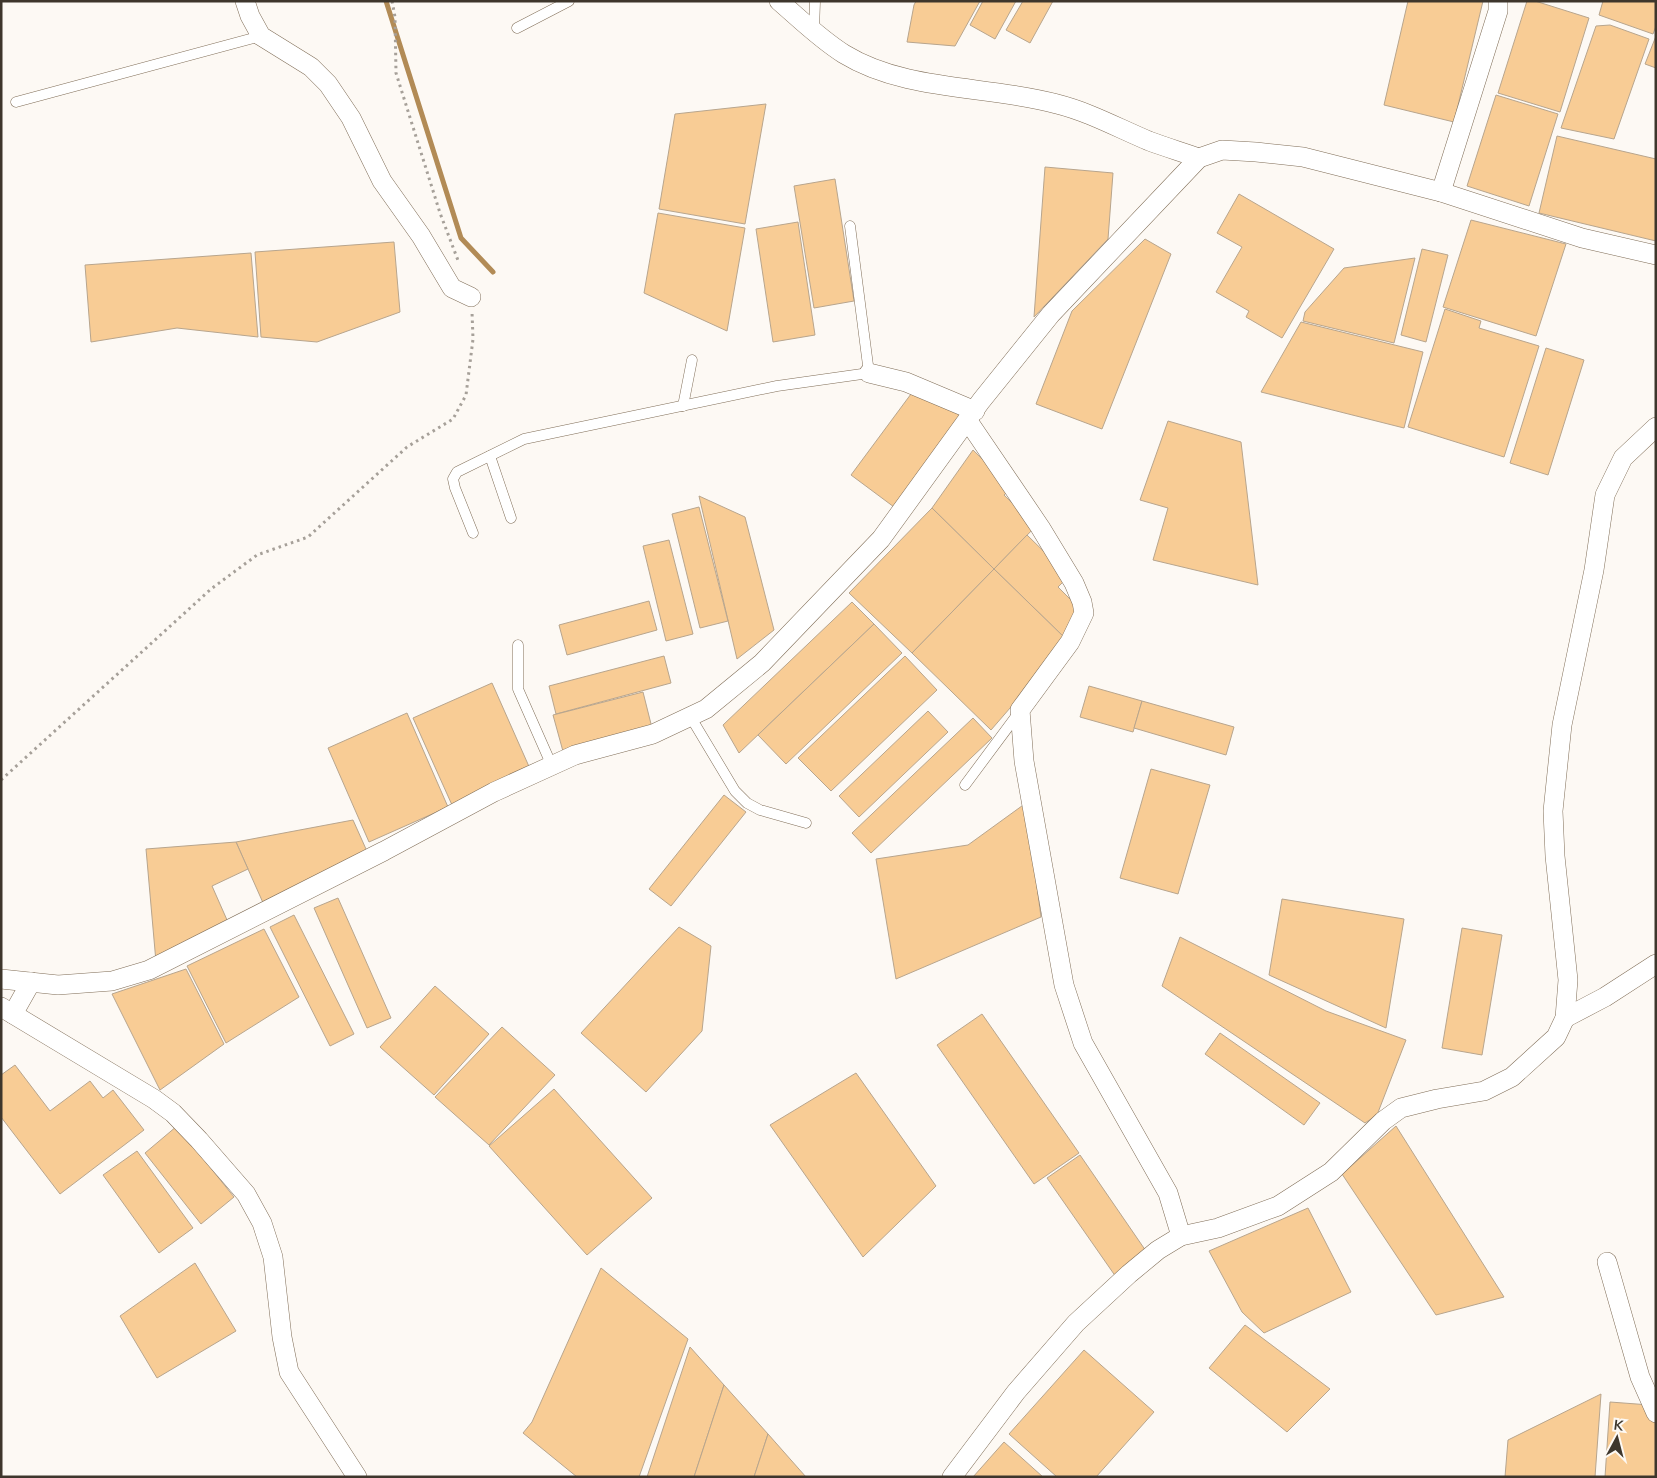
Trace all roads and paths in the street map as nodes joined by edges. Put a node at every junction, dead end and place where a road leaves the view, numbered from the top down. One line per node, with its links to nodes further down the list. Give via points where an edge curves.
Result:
1 (245, 1): 9 (street)
2 (392, 1): 15 (path, via 396,74)
3 (569, 1): 7 (lane)
4 (779, 1): 8 (street)
5 (815, 1): 8 (lane)
6 (1498, 1): 12 (street, via 1498,11)
7 (517, 28)
8 (814, 31): 11 (street, via 844,54 908,79 1021,95 1058,104)
9 (261, 36): 10 (lane); 16 (street, via 311,67 328,84 350,118 382,181 422,236 452,288)
10 (16, 102)
11 (1199, 158): 12 (street, via 1222,150 1303,157); 20 (street, via 1051,314)
12 (1441, 192): 14 (street, via 1582,238)
13 (850, 226): 18 (lane)
14 (1656, 255)
15 (461, 269)
16 (471, 297): 29 (path, via 473,339 466,395 453,419 407,447 308,537 257,555 211,589)
17 (692, 360): 19 (lane)
18 (868, 373): 19 (lane, via 777,386); 20 (street, via 906,382)
19 (683, 406): 22 (lane, via 524,439)
20 (972, 416): 26 (street, via 1074,583 1084,613 1070,642); 27 (street, via 881,539 762,663 706,709)
21 (1656, 428): 36 (street, via 1622,458 1605,495 1594,570 1562,725 1553,811 1568,980)
22 (490, 456): 23 (lane); 24 (lane, via 457,472 453,478)
23 (511, 518)
24 (473, 533)
25 (518, 645): 28 (lane, via 518,689)
26 (1020, 710): 30 (lane); 37 (street, via 1024,761 1064,985 1083,1043 1168,1193)
27 (690, 716): 28 (street, via 653,734 575,755); 31 (lane, via 735,791 747,803)
28 (552, 766): 34 (street, via 494,792 149,970 112,981 58,985)
29 (1, 780)
30 (965, 785)
31 (806, 823)
32 (1656, 964): 36 (street)
33 (1, 979): 34 (street)
34 (31, 982): 35 (street)
35 (7, 1010): 40 (street, via 173,1112 246,1194 262,1223 273,1257 289,1372)
36 (1565, 1018): 37 (street, via 1556,1037 1512,1077 1484,1091 1401,1108 1383,1121 1331,1172 1278,1206 1218,1228)
37 (1182, 1236): 41 (street, via 1158,1250 1076,1323 1016,1392)
38 (1607, 1262): 39 (street, via 1640,1377)
39 (1656, 1413)
40 (356, 1477)
41 (952, 1477)

